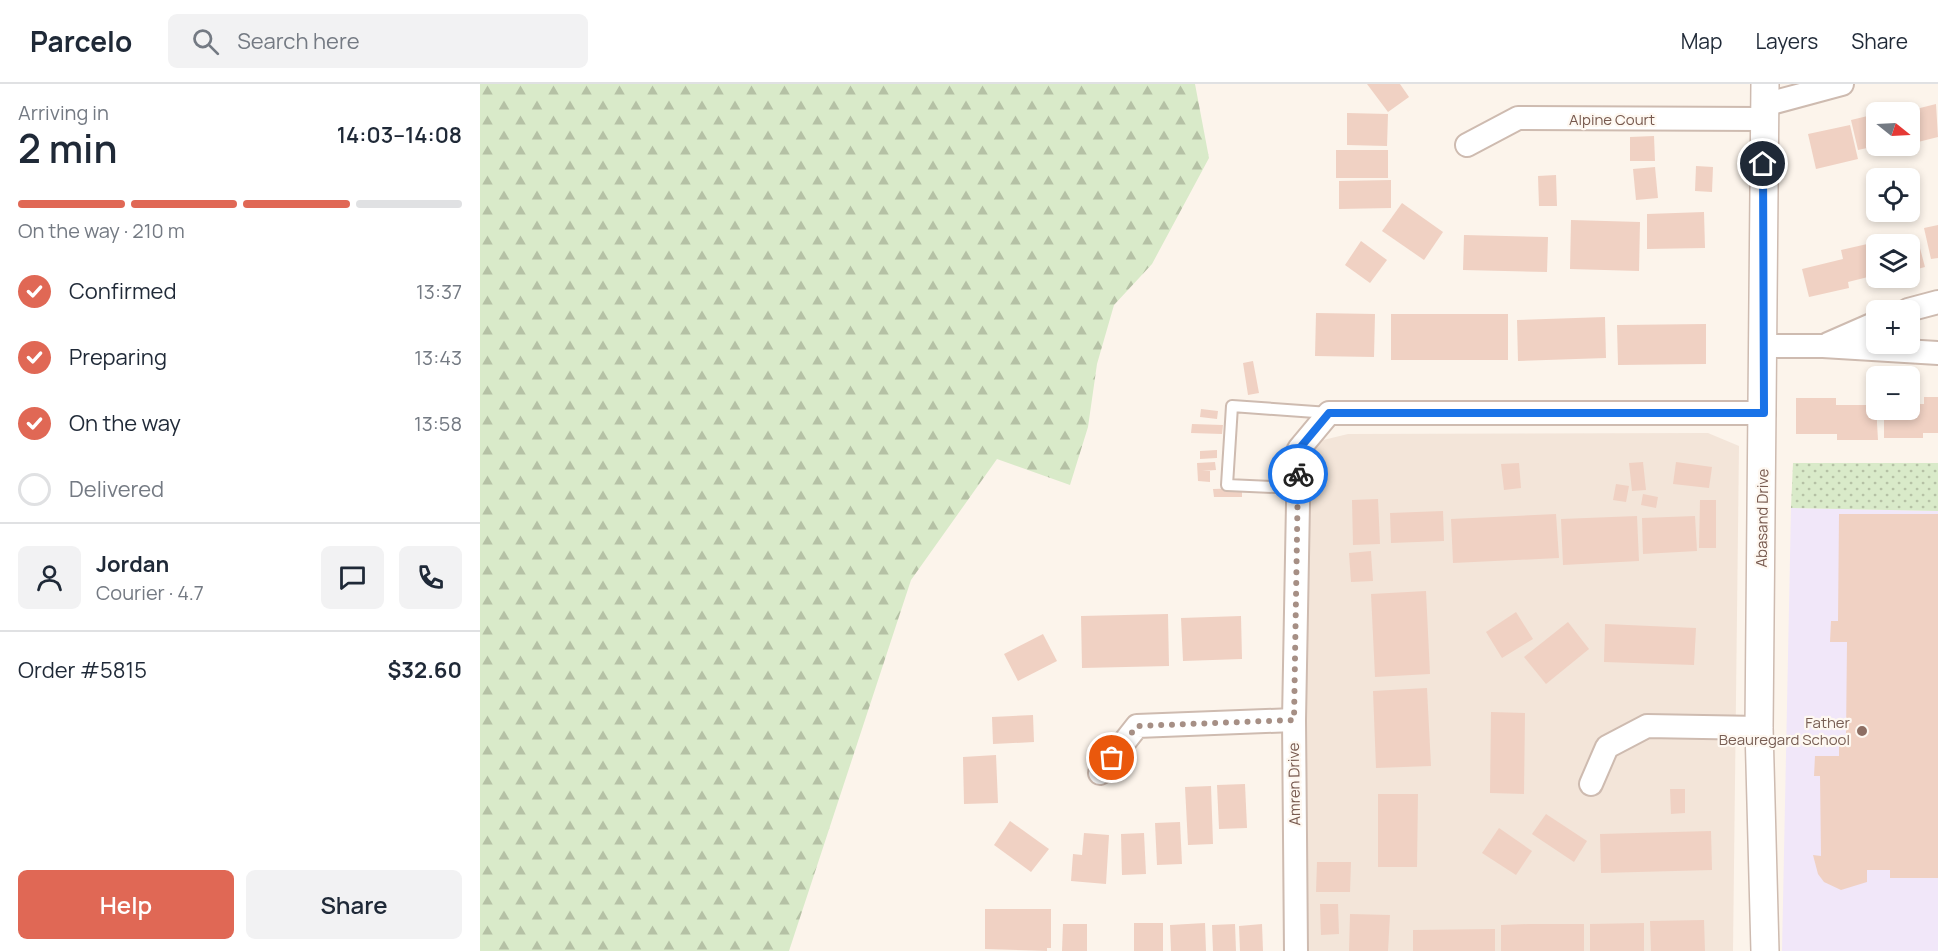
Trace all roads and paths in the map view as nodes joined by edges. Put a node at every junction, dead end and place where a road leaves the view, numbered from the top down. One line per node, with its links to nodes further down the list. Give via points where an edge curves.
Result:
1 (1842, 84): 2 (street, Alpine Court)
2 (1764, 103): 3 (street, Alpine Court, via 1518,118); 7 (street, Abasand Drive)
3 (1467, 145)
4 (1938, 302): 5 (street)
5 (1920, 307)
6 (1866, 327): 8 (street)
7 (1764, 346): 8 (street); 11 (street, Abasand Drive)
8 (1823, 346): 9 (street)
9 (1938, 353)
10 (1329, 413): 11 (street); 12 (street, Amren Drive, via 1299,449); 12 (lane, via 1232,406 1227,485)
11 (1764, 413): 14 (street, Abasand Drive)
12 (1298, 488): 13 (street, Amren Drive)
13 (1294, 720): 15 (street, via 1137,726); 17 (street, Amren Drive)
14 (1759, 728): 16 (street, via 1647,726 1607,747); 18 (street, Abasand Drive)
15 (1100, 773)
16 (1591, 784)
17 (1296, 951)
18 (1764, 951)

